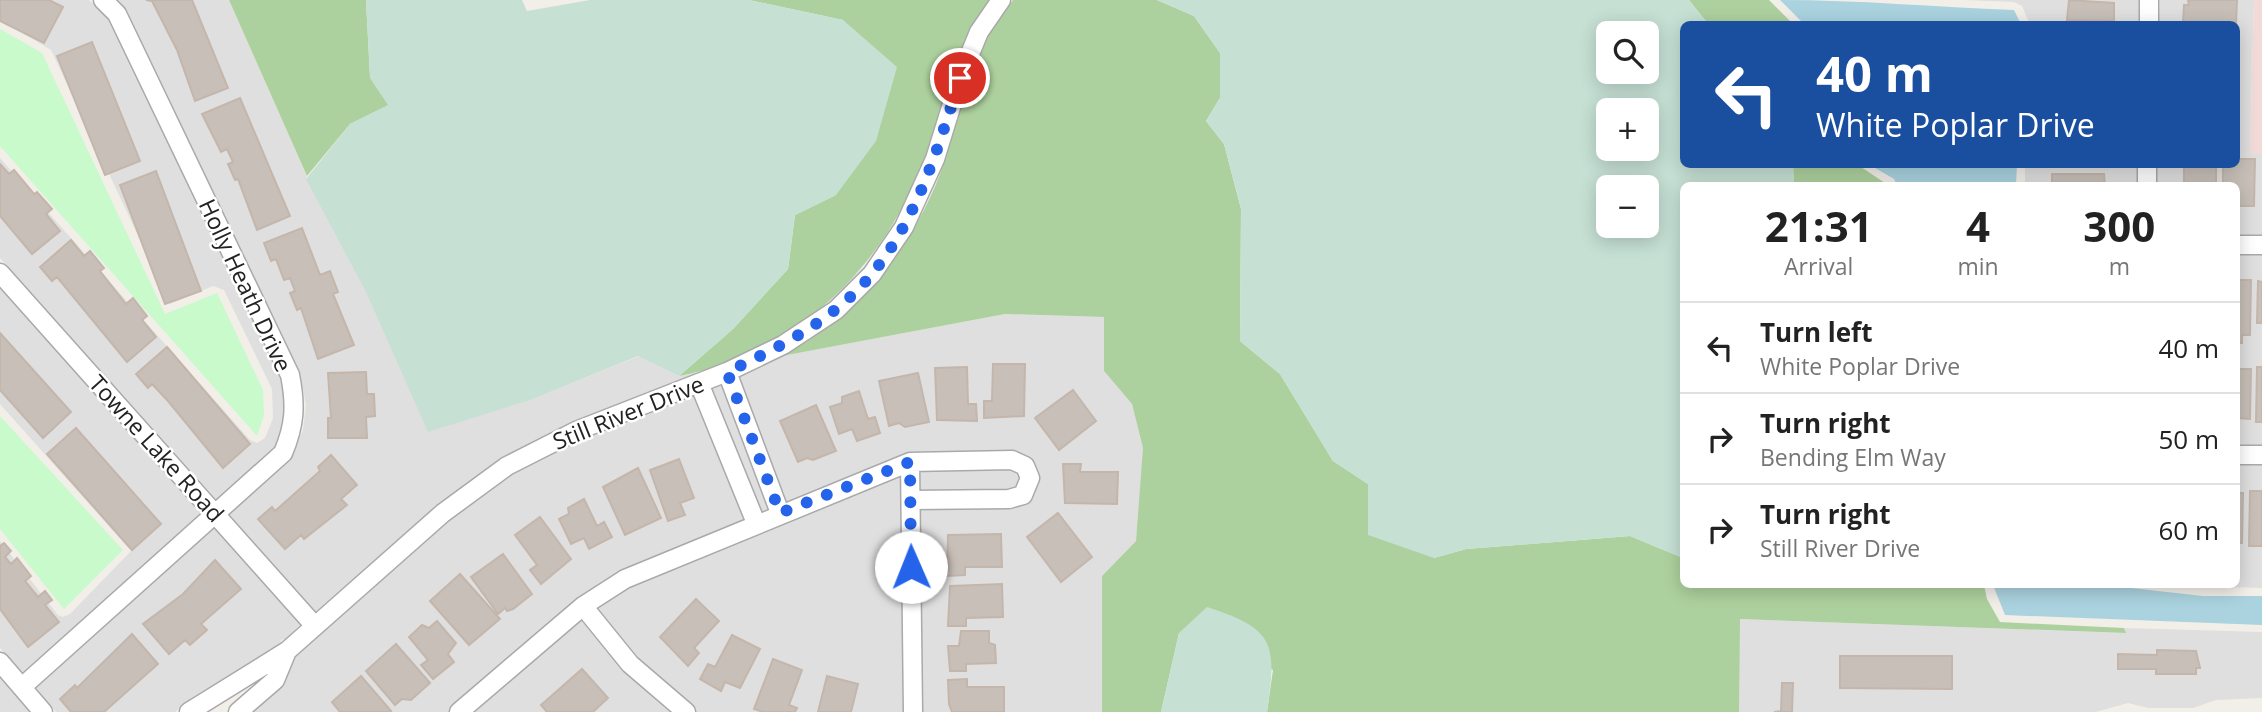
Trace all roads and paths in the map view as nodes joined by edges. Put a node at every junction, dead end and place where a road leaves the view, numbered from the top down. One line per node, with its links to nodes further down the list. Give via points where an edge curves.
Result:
1 (103, 0): 17 (street, Holly Heath Drive, via 117,14 290,375 296,404 293,429 282,453)
2 (1001, 0): 8 (street, Still River Drive, via 979,32 935,159 904,227 872,274 836,310 783,345)
3 (2149, 0): 4 (street)
4 (2149, 21)
5 (2240, 245): 6 (street)
6 (2262, 245)
7 (0, 272): 17 (street, Towne Lake Road)
8 (727, 372): 9 (street, Still River Drive); 10 (street)
9 (699, 383): 11 (street); 20 (street, Still River Drive, via 576,430 507,466 443,513)
10 (750, 434): 11 (street); 16 (street)
11 (724, 445): 18 (street)
12 (2240, 455): 13 (street)
13 (2262, 455)
14 (910, 462): 15 (street); 15 (street, via 1012,460 1025,466 1030,478 1023,495 1009,499); 16 (street)
15 (911, 499): 29 (street)
16 (780, 513): 18 (street)
17 (216, 514): 20 (street, Towne Lake Road); 23 (street, Holly Heath Drive)
18 (756, 523): 19 (street, via 625,579)
19 (583, 606): 27 (street); 28 (street, via 630,664)
20 (314, 625): 21 (street, Still River Drive)
21 (287, 651): 25 (street, Still River Drive); 26 (street, Still River Drive, via 275,680)
22 (0, 663): 23 (street)
23 (22, 687): 24 (street)
24 (44, 712)
25 (189, 712)
26 (238, 712)
27 (459, 712)
28 (686, 712)
29 (913, 712)

